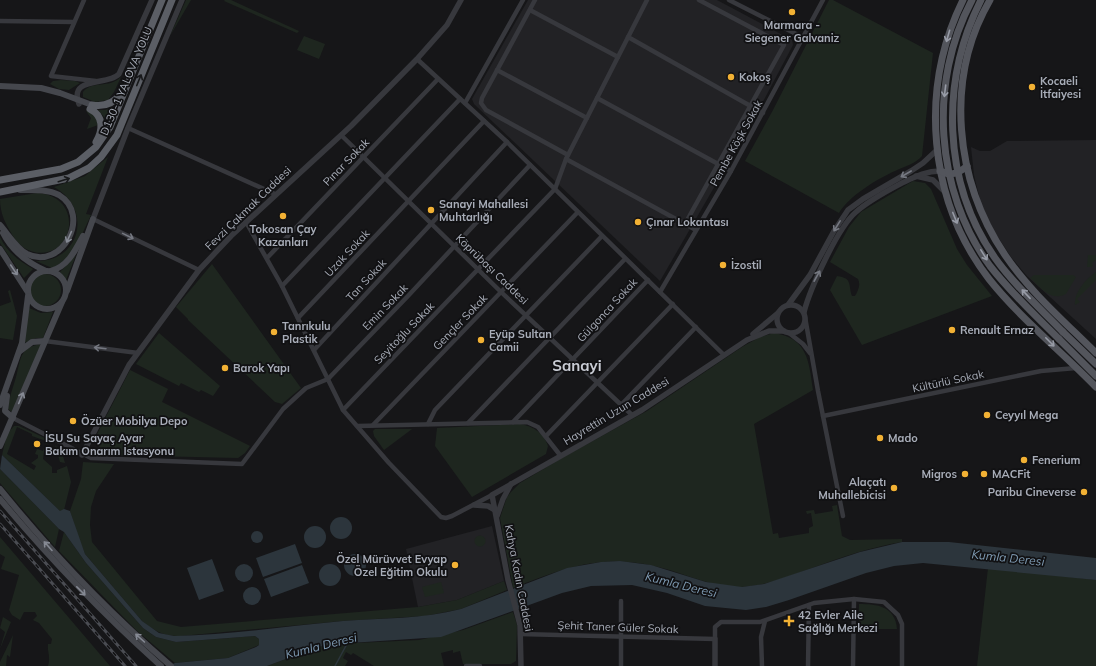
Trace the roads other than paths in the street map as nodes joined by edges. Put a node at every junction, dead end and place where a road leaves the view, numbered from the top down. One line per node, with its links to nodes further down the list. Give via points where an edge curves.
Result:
1 (84, 0): 19 (street)
2 (152, 0): 26 (street, via 119,74 110,80)
3 (162, 0): 29 (highway)
4 (172, 0): 58 (highway, D130-1 YALOVA YOLU, one-way to 4, via 53,183 77,176 106,152 117,135)
5 (182, 0): 41 (street)
6 (461, 0): 23 (street, Fevzi Çakmak Caddesi, via 447,25)
7 (523, 0): 33 (street)
8 (535, 0): 17 (street)
9 (646, 0): 20 (street)
10 (699, 0): 34 (street, via 784,45)
11 (729, 0): 21 (street)
12 (823, 0): 21 (street, Pembe Köşk Sokak)
13 (963, 0): 37 (main road, one-way to 37, via 954,17 943,58)
14 (972, 0): 108 (main road, one-way to 108, bridge, via 954,44 944,90 944,134 952,183 964,219 990,264 1022,303)
15 (981, 0): 105 (main road, one-way to 15, bridge, via 1012,279 995,258 974,220 959,176 953,133 952,102 955,74 963,44)
16 (990, 0): 40 (main road, via 973,38 965,66)
17 (530, 10): 22 (street); 24 (street)
18 (0, 21): 19 (street)
19 (74, 22): 26 (street, via 51,76)
20 (628, 37): 22 (street); 34 (street)
21 (804, 38): 36 (street, Pembe Köşk Sokak)
22 (618, 57): 30 (street)
23 (417, 59): 25 (street); 42 (street, Fevzi Çakmak Caddesi)
24 (498, 70): 38 (street); 48 (street, via 481,101 484,108)
25 (438, 79): 31 (street); 47 (street, Pınar Sokak)
26 (96, 81): 32 (street, via 87,83 78,92)
27 (0, 86): 32 (main road, via 41,88)
28 (0, 90): 32 (main road, via 41,92)
29 (125, 90): 35 (highway, via 112,103); 46 (highway, via 107,132)
30 (597, 98): 38 (street); 49 (street)
31 (460, 99): 33 (street); 55 (street)
32 (78, 102): 35 (main road)
33 (465, 103): 39 (street)
34 (751, 106): 36 (street); 49 (street)
35 (91, 107): 46 (highway, via 102,127)
36 (763, 112): 52 (street, Pembe Köşk Sokak)
37 (935, 114): 40 (main road, via 940,122 948,126); 45 (main road)
38 (587, 118): 48 (street)
39 (484, 121): 43 (street); 63 (street, Uzak Sokak)
40 (961, 121): 44 (main road)
41 (128, 128): 62 (street); 66 (street)
42 (341, 135): 47 (street, Köprübaşı Caddesi); 62 (street, Fevzi Çakmak Caddesi)
43 (507, 142): 50 (street); 68 (street, Tan Sokak)
44 (964, 148): 45 (main road, via 949,144 942,145); 51 (main road)
45 (937, 150): 53 (main road); 88 (street, one-way to 88, via 911,171 863,198 848,210 810,275)
46 (86, 156): 56 (highway, via 61,169)
47 (363, 156): 55 (street, Köprübaşı Caddesi); 75 (street, Pınar Sokak)
48 (567, 157): 57 (street); 69 (street)
49 (718, 164): 52 (street); 69 (street)
50 (530, 165): 57 (street); 73 (street, Emin Sokak)
51 (967, 166): 53 (main road, via 953,174); 60 (main road)
52 (731, 171): 71 (street, Pembe Köşk Sokak)
53 (940, 171): 54 (street); 59 (main road)
54 (916, 176): 59 (street, via 933,180); 90 (street, one-way to 54, via 813,283 850,218 863,207)
55 (385, 177): 63 (street, Köprübaşı Caddesi); 81 (street)
56 (0, 180)
57 (555, 188): 65 (street); 77 (street, Seyitoğlu Sokak)
58 (12, 189): 61 (highway, D130-1 YALOVA YOLU); 70 (main road, one-way to 70, via 51,192 65,200 73,218 70,238 54,253 33,256 21,250)
59 (944, 191): 64 (main road)
60 (974, 191): 64 (main road, via 958,188); 101 (main road, via 983,216 1006,256 1034,290)
61 (0, 192)
62 (275, 194): 67 (street, Fevzi Çakmak Caddesi)
63 (408, 201): 68 (street, Köprübaşı Caddesi); 92 (street, Uzak Sokak)
64 (948, 201): 106 (main road, one-way to 106, via 963,236 989,278)
65 (577, 213): 72 (street); 82 (street, Gençler Sokak)
66 (93, 219): 78 (street, one-way to 78); 79 (main road, via 68,261 61,267); 85 (main road)
67 (246, 222): 75 (street); 78 (street, Fevzi Çakmak Caddesi)
68 (431, 223): 73 (street, Köprübaşı Caddesi); 98 (street, Tan Sokak)
69 (685, 224): 71 (street)
70 (0, 226): 79 (main road, via 8,243 17,252 35,266)
71 (696, 230): 83 (street, Pembe Köşk Sokak)
72 (602, 236): 76 (street); 91 (street)
73 (455, 246): 77 (street, Köprübaşı Caddesi); 109 (street, Emin Sokak)
74 (0, 250): 84 (main road, one-way to 84)
75 (267, 258): 81 (street)
76 (625, 259): 80 (street); 95 (street)
77 (478, 268): 82 (street, Köprübaşı Caddesi); 114 (street, Seyitoğlu Sokak)
78 (199, 270): 100 (street, Fevzi Çakmak Caddesi)
79 (48, 271): 84 (main road, via 34,275 28,285); 85 (main road, via 61,277)
80 (648, 280): 83 (street); 103 (street, Gülgonca Sokak)
81 (282, 286): 92 (street)
82 (501, 292): 91 (street, Köprübaşı Caddesi); 121 (street, Gençler Sokak)
83 (660, 292): 87 (street)
84 (28, 294): 86 (main road, via 34,305 43,309 53,308); 99 (main road, via 24,330)
85 (66, 294): 86 (main road)
86 (62, 302): 97 (main road)
87 (673, 304): 93 (street); 110 (street)
88 (788, 305): 89 (street); 90 (street, via 797,306)
89 (778, 313): 94 (street, via 778,324); 96 (street)
90 (804, 314): 94 (street, via 804,326 801,329); 104 (street)
91 (526, 315): 95 (street, Köprübaşı Caddesi); 120 (street, via 435,410)
92 (298, 318): 98 (street)
93 (696, 327): 102 (street); 112 (street)
94 (786, 332): 96 (street, via 769,331); 104 (street, via 807,349)
95 (550, 337): 103 (street, Köprübaşı Caddesi); 119 (street)
96 (747, 340): 102 (street, Hayrettin Uzun Caddesi)
97 (45, 341): 99 (main road, via 32,342); 100 (street, one-way to 97); 117 (main road, one-way to 97)
98 (314, 350): 109 (street)
99 (18, 353): 107 (main road)
100 (138, 353): 125 (street, Fevzi Çakmak Caddesi, via 119,383)
101 (1096, 353)
102 (724, 355): 115 (street, Hayrettin Uzun Caddesi)
103 (573, 359): 110 (street, Köprübaşı Caddesi); 118 (street, Gülgonca Sokak)
104 (812, 359): 116 (street)
105 (1096, 364)
106 (1077, 368): 111 (main road); 116 (street, Kültürlü Sokak, via 1041,371)
107 (10, 376): 113 (main road); 117 (main road, via 5,408)
108 (1096, 376)
109 (328, 379): 114 (street); 125 (street, via 306,388 290,402 242,464 102,460)
110 (597, 382): 112 (street, Köprübaşı Caddesi); 123 (street)
111 (1096, 387)
112 (621, 404): 115 (street, Köprübaşı Caddesi)
113 (0, 405)
114 (343, 410): 122 (street)
115 (632, 415): 126 (street, Hayrettin Uzun Caddesi)
116 (823, 416): 133 (street)
117 (13, 418): 124 (main road); 125 (street)
118 (513, 422): 119 (street); 123 (street, via 535,424)
119 (468, 423): 120 (street)
120 (428, 424): 121 (street)
121 (373, 425): 122 (street)
122 (358, 426): 131 (street, via 389,463 441,517 452,516)
123 (546, 436): 126 (street)
124 (0, 446)
125 (82, 455)
126 (560, 455): 127 (street, Hayrettin Uzun Caddesi)
127 (511, 484): 129 (street, Hayrettin Uzun Caddesi); 134 (street)
128 (0, 489): 142 (main road, one-way to 128, via 77,578)
129 (492, 495): 131 (street); 132 (street, Kahya Kadın Caddesi)
130 (0, 498): 143 (main road, one-way to 143, via 68,577)
131 (474, 505): 132 (street, via 488,506)
132 (495, 510): 134 (street, Kahya Kadın Caddesi)
133 (842, 516)
134 (496, 518): 139 (street, Kahya Kadın Caddesi)
135 (854, 599): 137 (street, via 821,601); 151 (street); 152 (street, via 881,600 898,615 902,624)
136 (621, 601): 140 (street)
137 (809, 605): 138 (street); 150 (street)
138 (764, 621): 141 (street, via 717,624); 149 (street, via 761,637)
139 (520, 634): 140 (street, Şehit Taner Güler Sokak); 146 (street, Kahya Kadın Caddesi)
140 (621, 636): 141 (street, Şehit Taner Güler Sokak); 147 (street)
141 (715, 639): 148 (street)
142 (170, 665)
143 (161, 666)
144 (466, 666): 145 (street)
145 (480, 666)
146 (521, 666)
147 (621, 666)
148 (715, 666)
149 (762, 666)
150 (808, 666)
151 (853, 666)
152 (902, 666)

